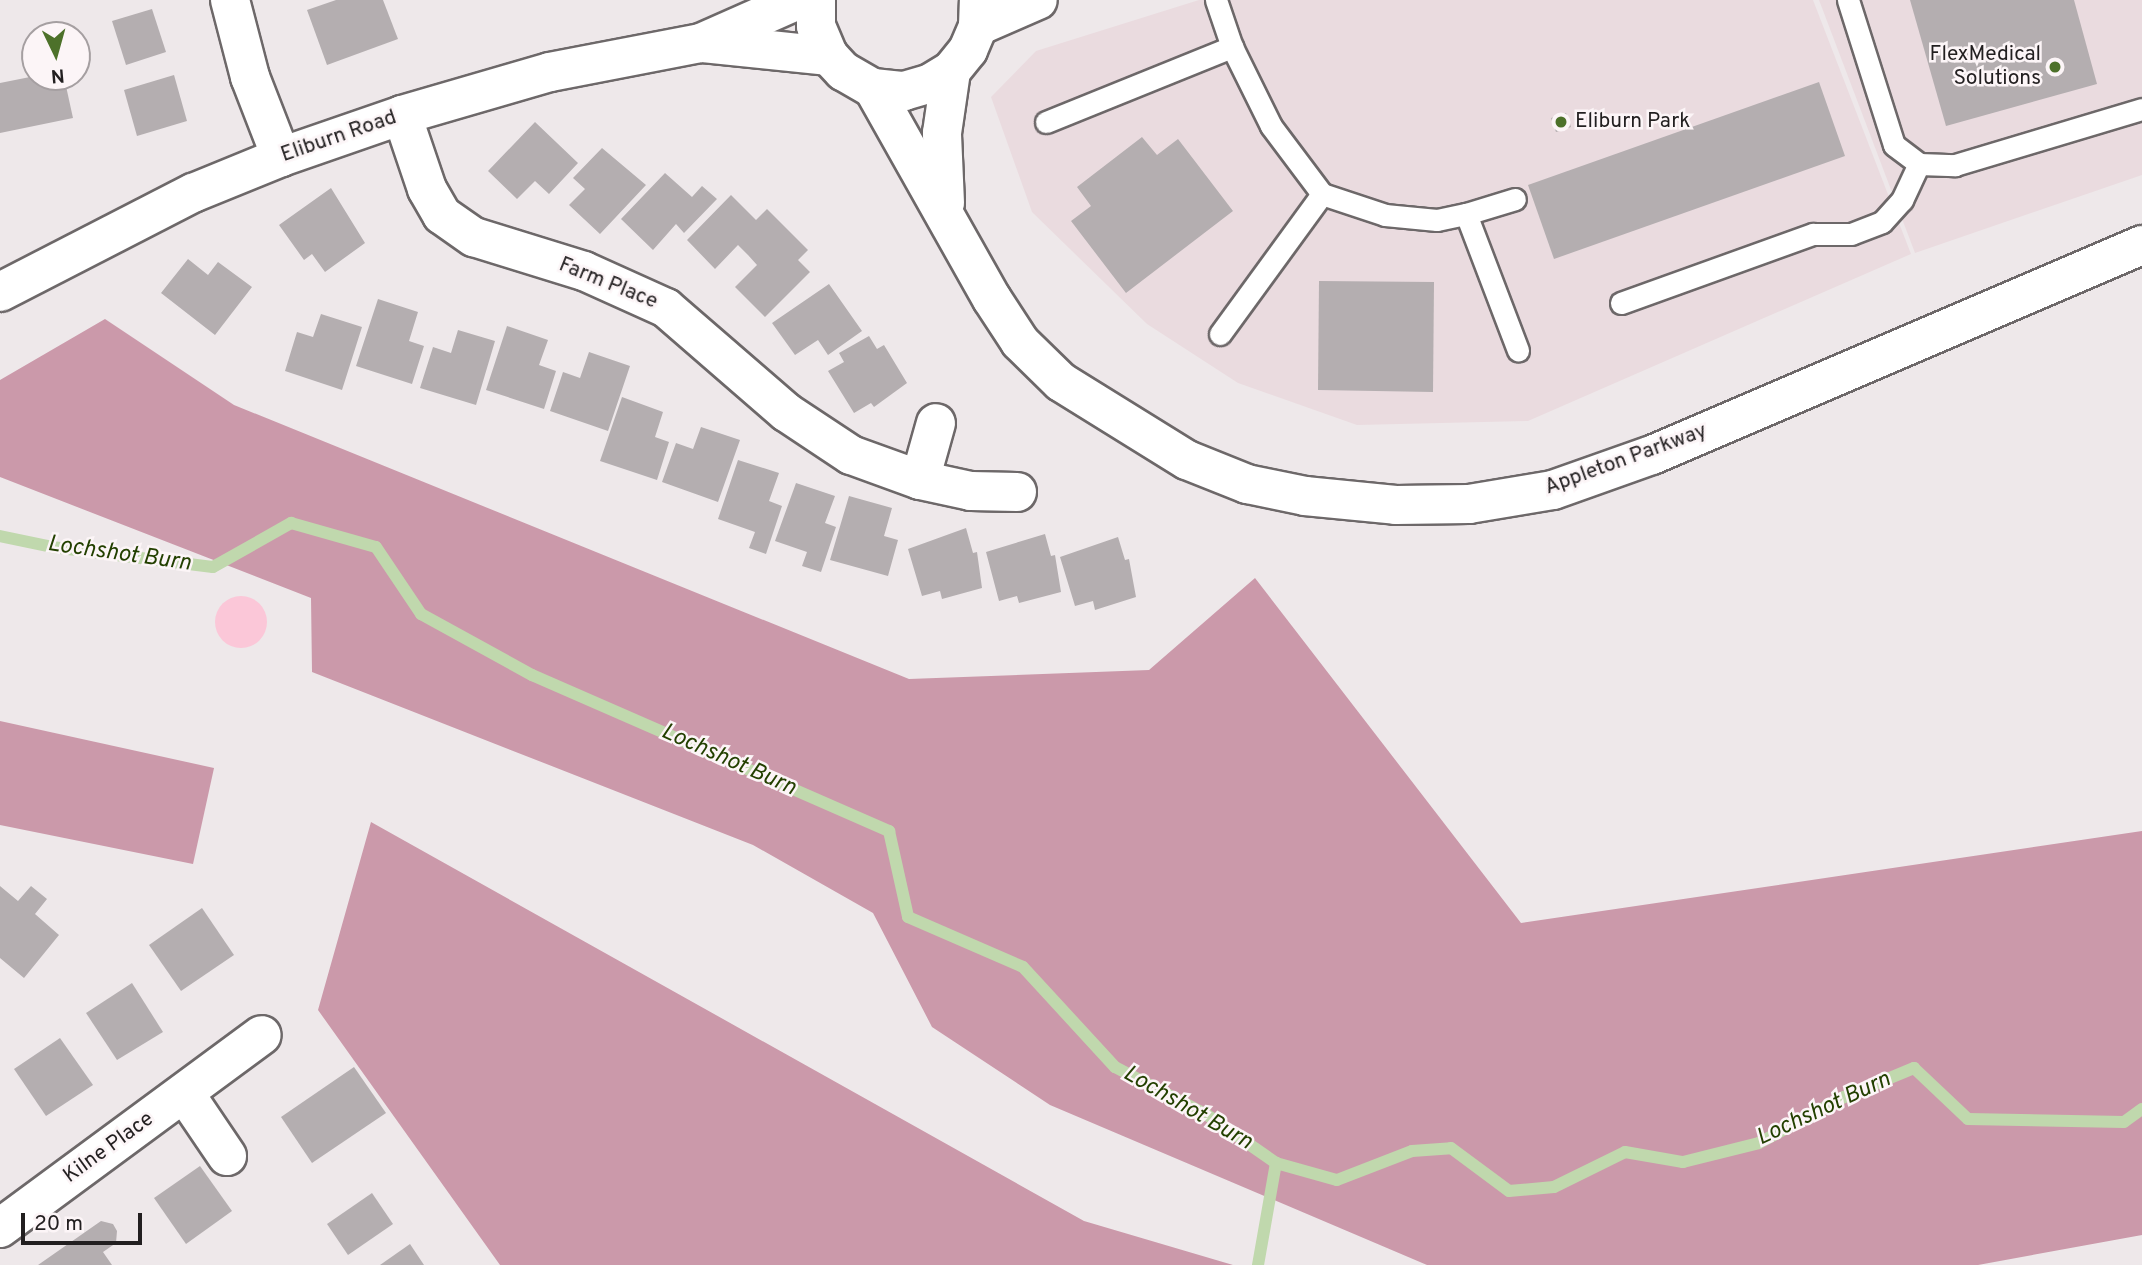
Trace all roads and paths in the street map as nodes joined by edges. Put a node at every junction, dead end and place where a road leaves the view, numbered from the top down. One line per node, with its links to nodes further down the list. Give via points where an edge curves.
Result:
1 (230, 0): 16 (street, via 250,77)
2 (799, 0): 8 (street, Eliburn Road)
3 (816, 0): 10 (street, Appleton Parkway, via 816,26)
4 (1038, 0): 7 (street)
5 (1216, 0): 9 (lane)
6 (1848, 0): 17 (lane, via 1894,145)
7 (978, 13): 11 (street, Appleton Parkway, via 968,50)
8 (701, 43): 10 (street, Eliburn Road); 14 (street, Eliburn Road, via 550,72)
9 (1232, 47): 15 (lane); 18 (lane, via 1271,126)
10 (830, 56): 12 (street, Appleton Parkway, via 843,71)
11 (951, 71): 12 (street, Appleton Parkway, via 929,84 904,90); 20 (street, Appleton Parkway, via 942,133)
12 (873, 89): 20 (street, Appleton Parkway)
13 (2142, 109): 17 (lane, via 1955,166)
14 (401, 115): 16 (street, Eliburn Road); 28 (street, Farm Place, via 427,188 442,215 474,237 584,271 666,308 786,412 851,455)
15 (1046, 121)
16 (281, 157): 23 (street, Eliburn Road, via 193,193)
17 (1919, 164): 24 (lane, via 1902,200 1882,222 1851,234 1814,233)
18 (1322, 194): 21 (lane, via 1385,215 1437,220); 25 (lane)
19 (1515, 199): 21 (lane)
20 (945, 209): 22 (street, Appleton Parkway, via 1020,342 1061,382 1135,432 1247,484 1305,496 1396,505 1469,505 1553,490 1652,455)
21 (1466, 214): 26 (lane)
22 (2142, 245)
23 (0, 292)
24 (1621, 303)
25 (1220, 334)
26 (1518, 350)
27 (936, 423): 28 (street)
28 (920, 480): 29 (street, Farm Place, via 971,491)
29 (1017, 492)
30 (262, 1035): 31 (street, Kilne Place)
31 (185, 1094): 32 (street); 33 (street, Kilne Place)
32 (227, 1156)
33 (0, 1228)

